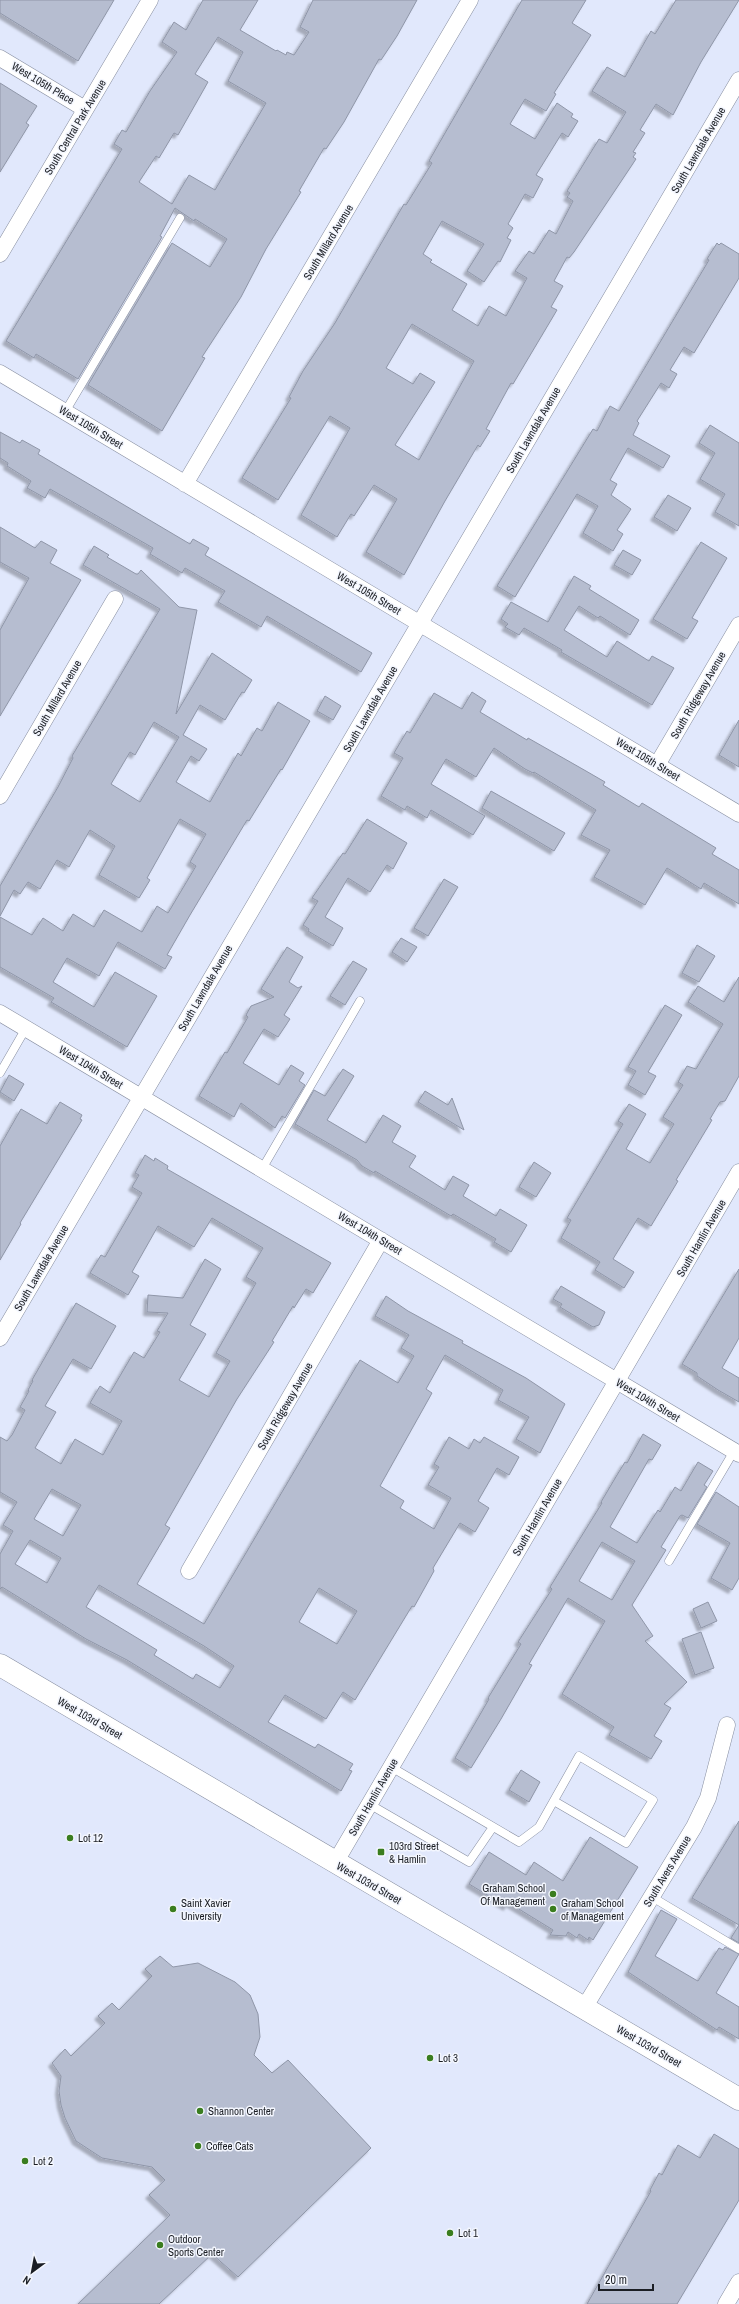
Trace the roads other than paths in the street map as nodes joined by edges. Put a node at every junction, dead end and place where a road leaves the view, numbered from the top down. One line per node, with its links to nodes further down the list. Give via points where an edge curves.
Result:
1 (150, 0): 5 (street, South Central Park Avenue)
2 (470, 0): 10 (street, South Millard Avenue)
3 (0, 58): 5 (street, West 105th Place)
4 (739, 80): 12 (street, South Lawndale Avenue)
5 (86, 109): 7 (street, South Central Park Avenue)
6 (180, 218): 9 (lane)
7 (0, 254)
8 (0, 373): 9 (street, West 105th Street)
9 (65, 412): 10 (street, West 105th Street)
10 (186, 484): 12 (street, West 105th Street)
11 (115, 599): 15 (street, South Millard Avenue)
12 (420, 623): 14 (street, West 105th Street); 21 (street, South Lawndale Avenue)
13 (739, 625): 14 (street, South Ridgeway Avenue)
14 (657, 765): 16 (street, West 105th Street)
15 (0, 796)
16 (739, 814)
17 (360, 1001): 22 (lane)
18 (0, 1012): 19 (street, West 104th Street)
19 (26, 1028): 20 (lane); 21 (street, West 104th Street)
20 (0, 1074)
21 (142, 1097): 22 (street, West 104th Street); 25 (street, South Lawndale Avenue)
22 (262, 1169): 24 (street, West 104th Street)
23 (739, 1172): 26 (street, South Hamlin Avenue)
24 (381, 1240): 26 (street, West 104th Street); 29 (street, South Ridgeway Avenue)
25 (0, 1338)
26 (617, 1381): 27 (street, West 104th Street); 32 (street, South Hamlin Avenue)
27 (737, 1453): 28 (lane)
28 (669, 1561)
29 (189, 1571)
30 (0, 1665): 36 (main road, West 103rd Street)
31 (727, 1725): 37 (street, South Avers Avenue, via 708,1798 694,1827)
32 (390, 1767): 34 (street, South Hamlin Avenue); 35 (lane)
33 (554, 1801): 33 (lane, via 579,1756 653,1800 626,1843); 35 (lane, via 539,1827 519,1842)
34 (369, 1804): 35 (lane, via 469,1862); 36 (street, South Hamlin Avenue)
35 (493, 1827)
36 (335, 1863): 39 (main road, West 103rd Street)
37 (652, 1897): 38 (lane); 39 (street, South Avers Avenue)
38 (739, 1949)
39 (584, 2008): 40 (main road, West 103rd Street)
40 (739, 2099)
41 (737, 2288): 42 (street)
42 (726, 2304)

